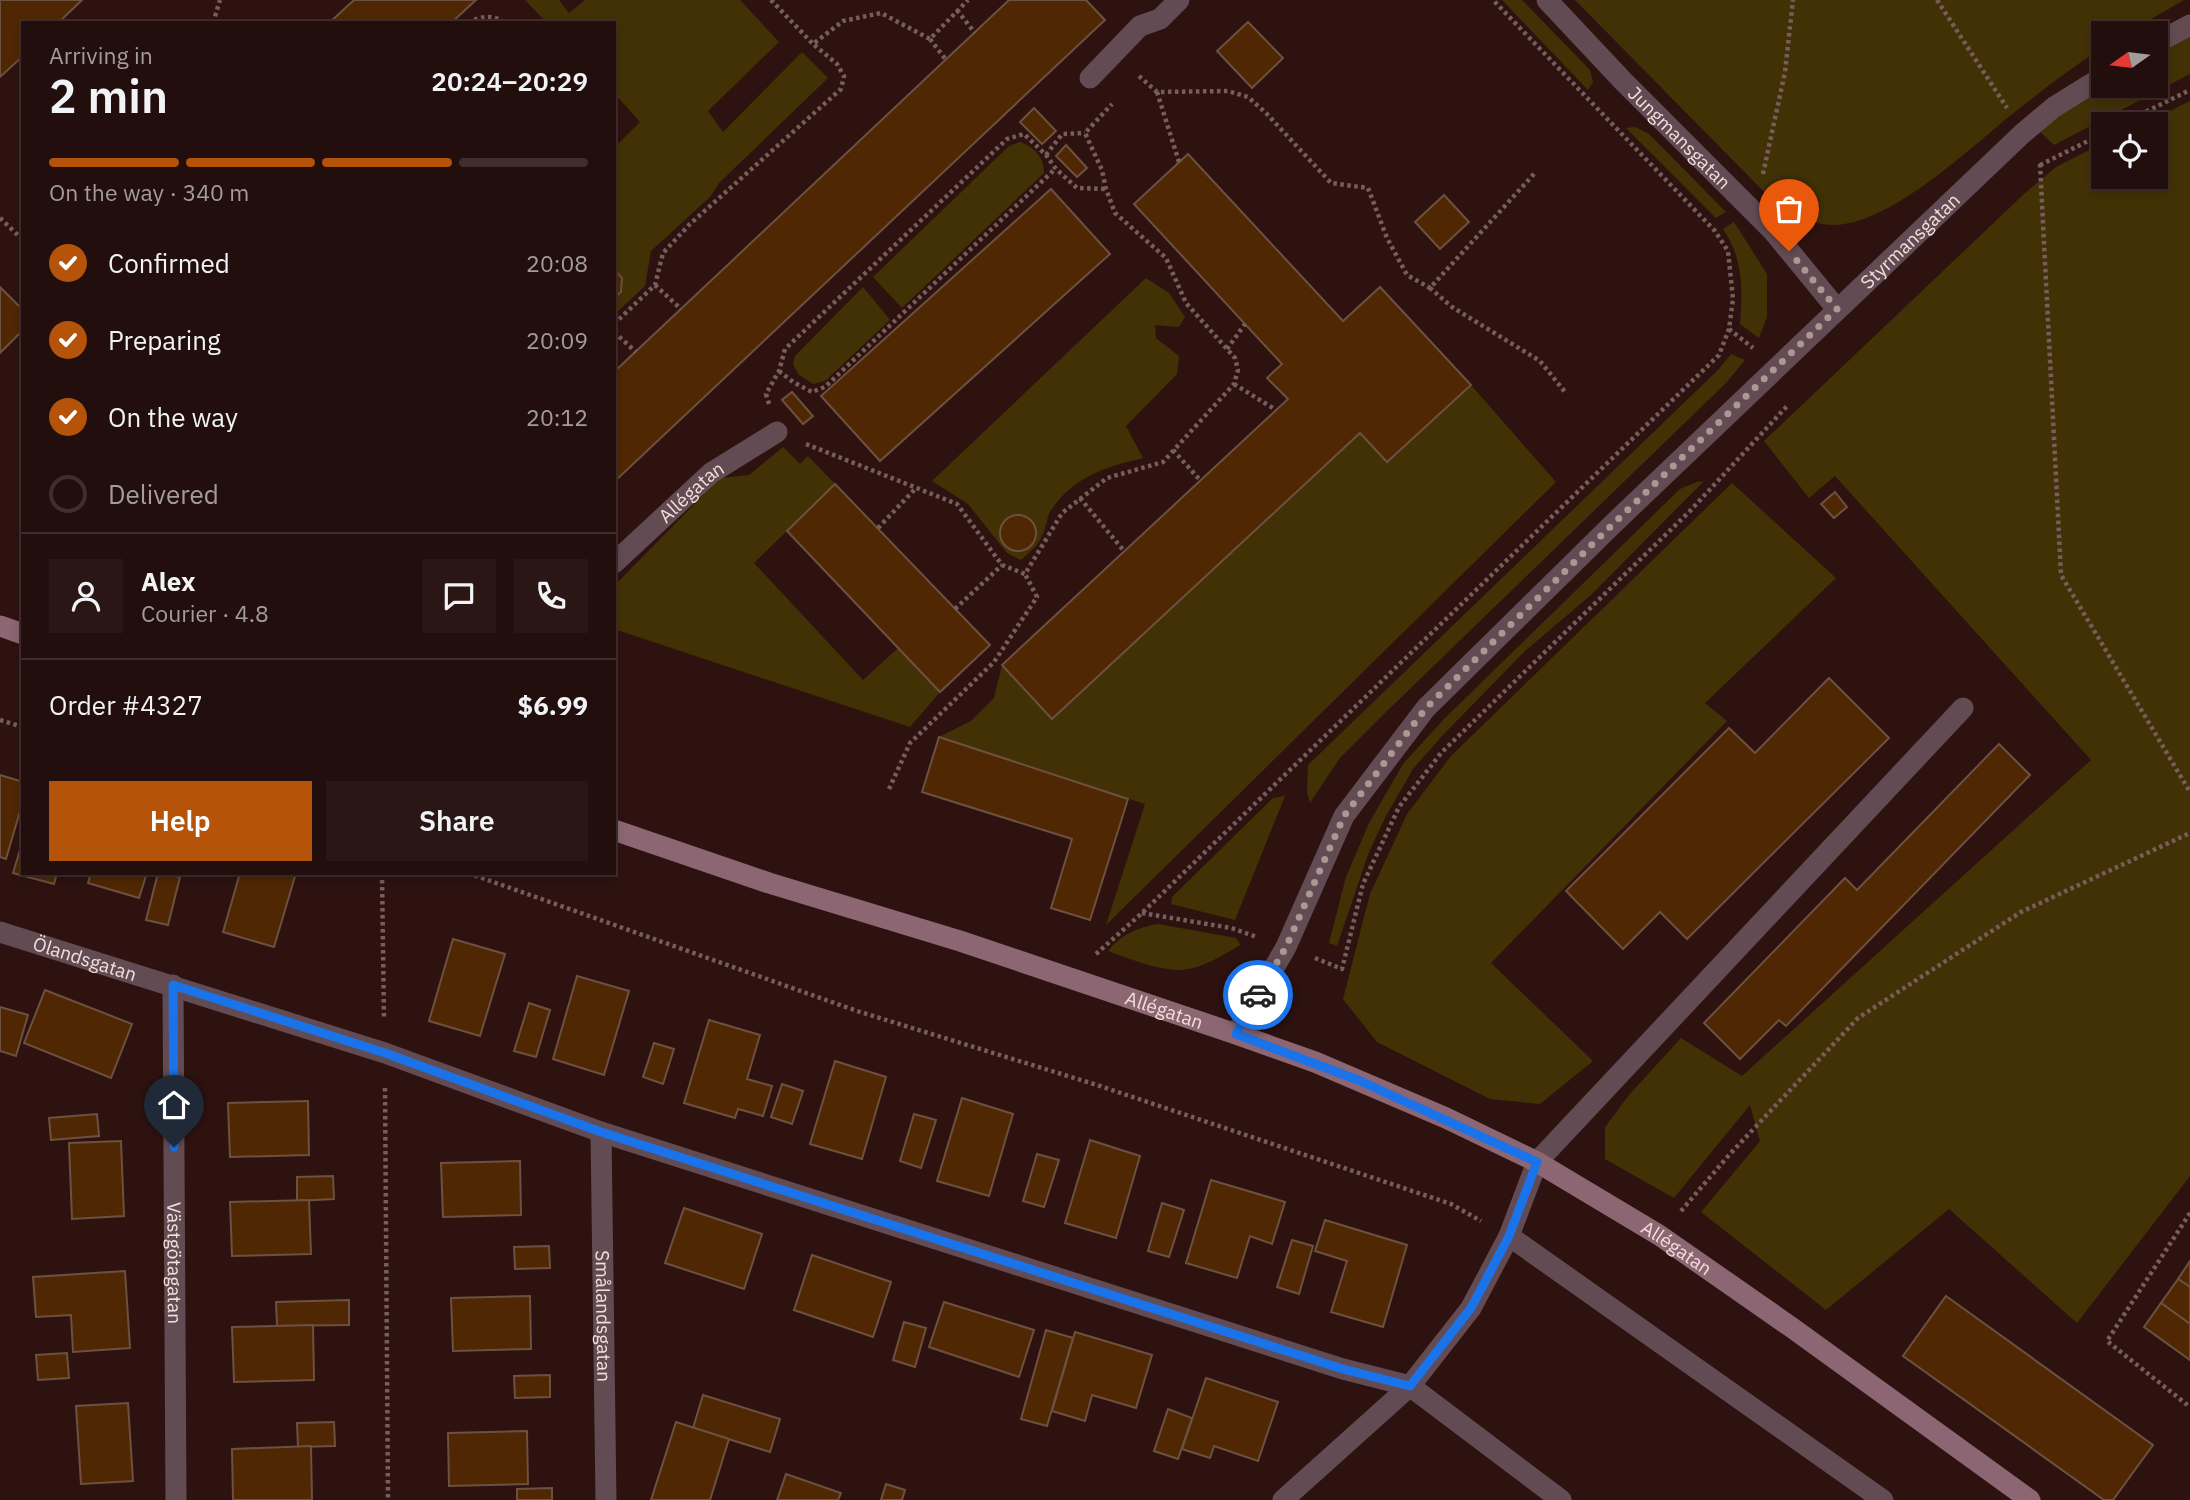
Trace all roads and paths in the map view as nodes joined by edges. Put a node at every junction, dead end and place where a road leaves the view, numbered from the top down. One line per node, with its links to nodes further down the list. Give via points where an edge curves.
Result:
1 (220, 0): 10 (path)
2 (771, 0): 17 (path)
3 (968, 0): 9 (path)
4 (1180, 0): 21 (street, via 1160,19 1140,26)
5 (1493, 0): 40 (path)
6 (1547, 0): 38 (street, Jungmansgatan)
7 (1793, 0): 38 (path, via 1785,72 1761,180)
8 (1937, 0): 29 (path)
9 (957, 10): 14 (path); 16 (path)
10 (215, 21)
11 (473, 21): 12 (path, via 491,17)
12 (503, 21)
13 (2190, 25): 15 (street)
14 (975, 33)
15 (2168, 37)
16 (930, 38): 17 (path, via 881,13 842,21); 18 (path)
17 (813, 44): 42 (path, via 837,64 844,76 841,89 681,234 663,253)
18 (946, 60)
19 (1146, 67): 20 (path)
20 (1139, 76): 23 (path); 25 (path)
21 (1090, 78)
22 (2091, 84): 29 (street, Styrmansgatan)
23 (1130, 85)
24 (2190, 90): 27 (path)
25 (1157, 92): 32 (path); 43 (path, via 1228,91 1248,97 1331,183 1368,188 1407,275)
26 (1121, 95): 28 (path)
27 (2145, 112)
28 (1085, 133): 31 (path, via 1062,134); 37 (path, via 1102,170)
29 (2023, 133): 33 (path); 45 (street, Styrmansgatan)
30 (2091, 139): 33 (path)
31 (1046, 155): 34 (path); 51 (path, via 1024,134 1007,139 785,349)
32 (1179, 162)
33 (2040, 164): 36 (path); 73 (path, via 2061,575)
34 (1056, 169): 37 (path, via 1077,188); 51 (path, via 825,387 813,392)
35 (1534, 174): 43 (path)
36 (2031, 174)
37 (1105, 189): 49 (path, via 1115,213 1166,258 1186,303)
38 (1743, 202): 40 (path); 45 (street, Jungmansgatan)
39 (0, 218): 41 (path)
40 (1715, 230): 78 (path, via 1728,251 1732,299 1729,329 1719,355)
41 (21, 238)
42 (655, 285): 44 (path); 46 (path)
43 (1430, 288): 53 (path, via 1452,307 1541,361)
44 (681, 309)
45 (1837, 309): 80 (street, Styrmansgatan, via 1426,708 1344,816)
46 (616, 322)
47 (1245, 324): 49 (path)
48 (616, 334): 50 (path)
49 (1227, 349): 52 (path, via 1238,370)
50 (636, 352)
51 (779, 371): 56 (path, via 766,394)
52 (1234, 384): 55 (path); 57 (path)
53 (1564, 392)
54 (1796, 397): 80 (path, via 1689,512 1441,753 1399,807 1363,884 1342,969)
55 (1276, 410)
56 (777, 432): 59 (path); 63 (street, Allégatan, via 711,473)
57 (1173, 450): 58 (path); 60 (path, via 1163,462 1107,478)
58 (1200, 480)
59 (916, 488): 61 (path); 64 (path, via 957,504)
60 (1080, 498): 62 (path); 65 (path, via 1062,513)
61 (878, 528)
62 (1124, 551)
63 (616, 561)
64 (1002, 565): 65 (path); 66 (path)
65 (1025, 574): 72 (path, via 1037,597 994,662 910,743)
66 (955, 609)
67 (0, 626): 68 (street)
68 (21, 633)
69 (1964, 708): 86 (street)
70 (0, 720): 71 (path)
71 (21, 726)
72 (888, 789)
73 (2190, 792)
74 (616, 831): 81 (street, Allégatan)
75 (2190, 832): 88 (path, via 2021,912 1858,1018)
76 (382, 875): 84 (path)
77 (474, 875): 89 (path, via 857,1012 1451,1204)
78 (1142, 913): 80 (path, via 1231,929); 81 (path)
79 (0, 932): 82 (street, Ölandsgatan)
80 (1286, 947): 83 (street, Styrmansgatan)
81 (1069, 978): 83 (street, Allégatan)
82 (173, 985): 84 (street, Ölandsgatan); 92 (street, Västgötagatan)
83 (1236, 1034): 86 (street, Allégatan, via 1358,1080)
84 (385, 1053): 85 (street, Ölandsgatan); 93 (path)
85 (601, 1132): 90 (street, Ölandsgatan, via 1343,1369); 94 (street, Smålandsgatan)
86 (1537, 1162): 88 (street, Allégatan); 89 (street)
87 (2190, 1213): 91 (path, via 2107,1341)
88 (1659, 1235): 98 (street, Allégatan)
89 (1509, 1236): 90 (street, via 1471,1308); 97 (street)
90 (1410, 1386): 95 (street); 96 (street)
91 (2190, 1407)
92 (176, 1500)
93 (388, 1500)
94 (607, 1500)
95 (1283, 1500)
96 (1561, 1500)
97 (1883, 1500)
98 (2030, 1500)

